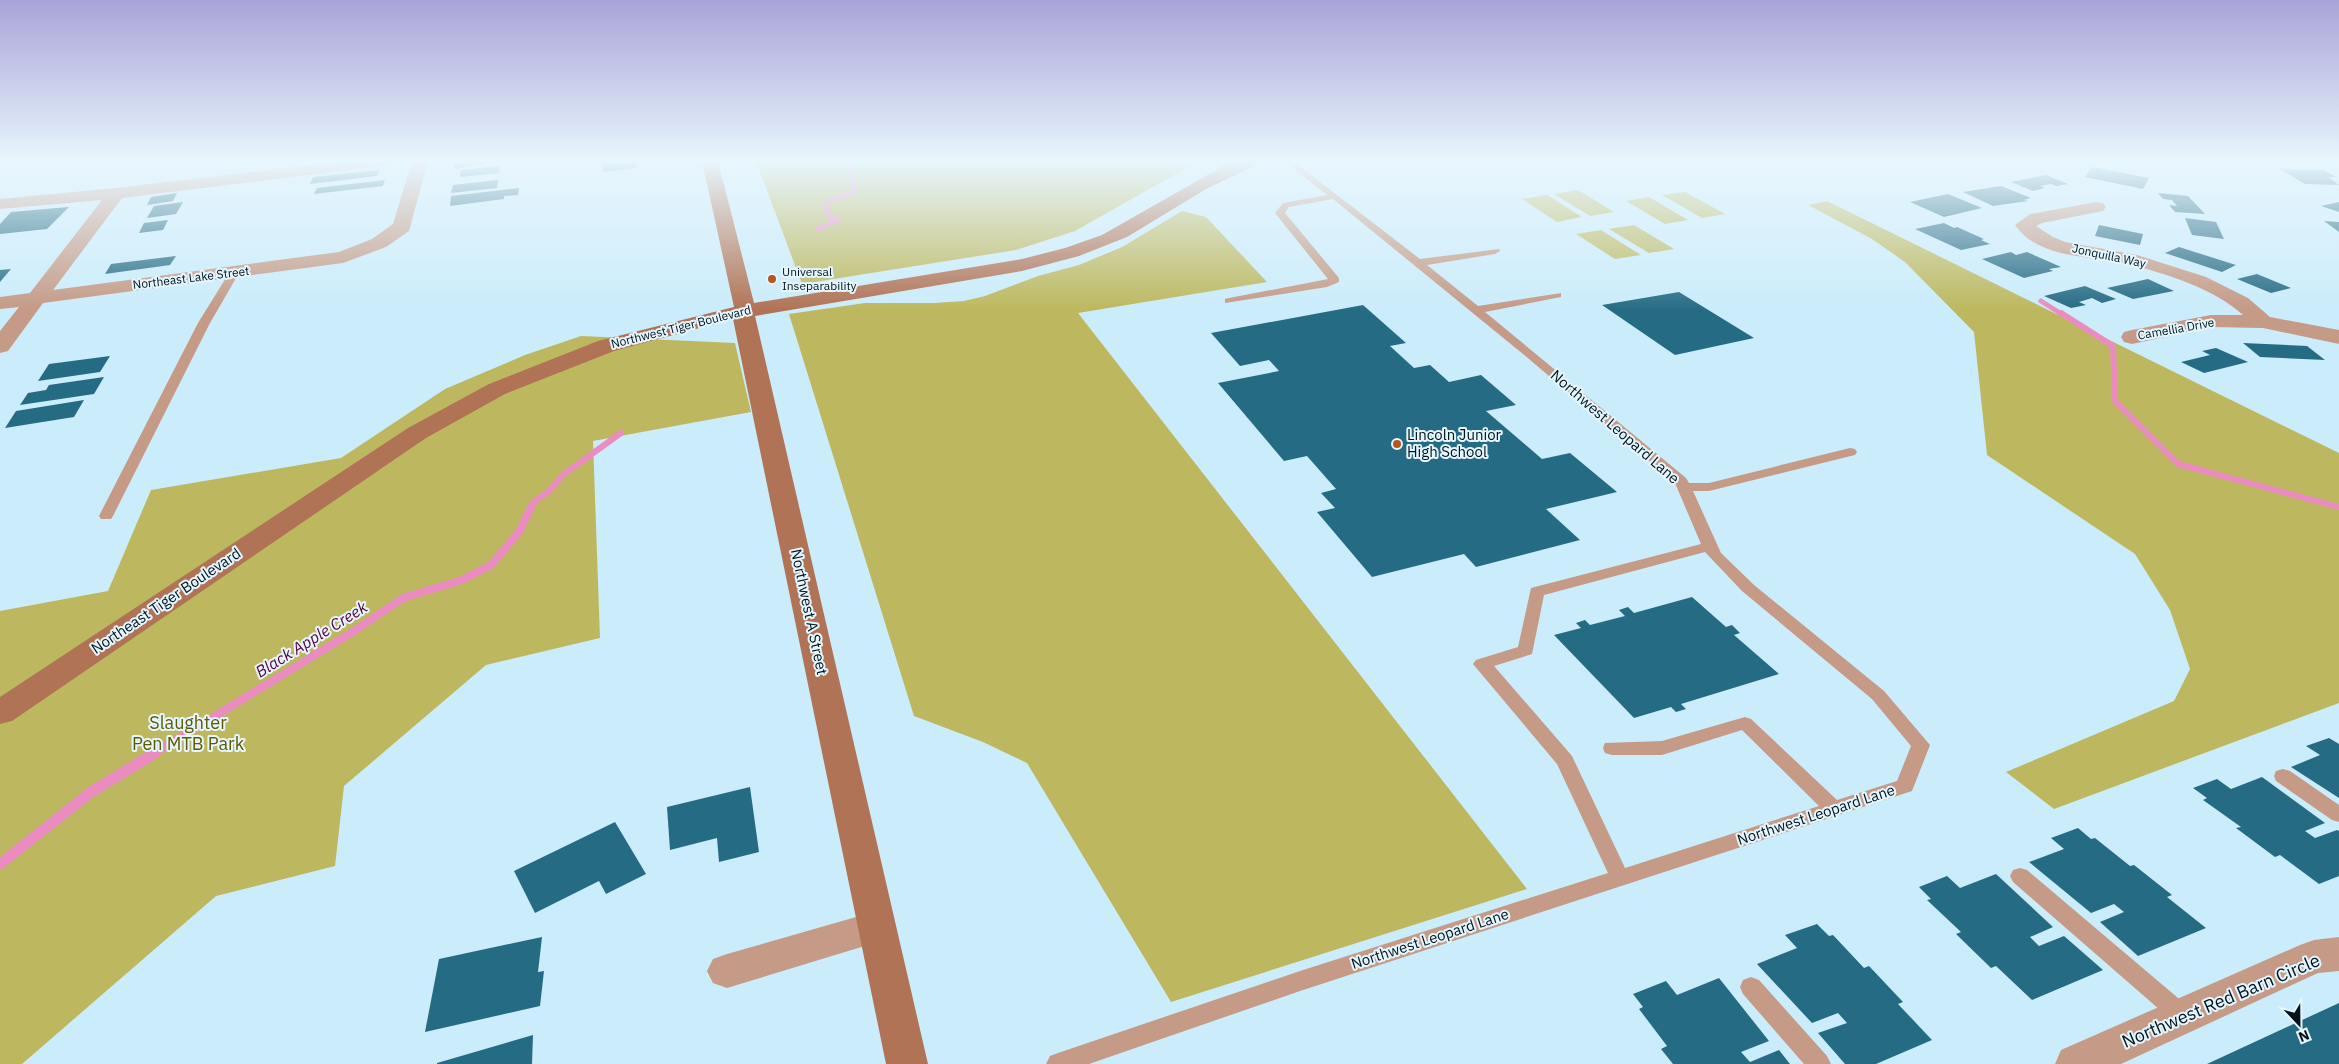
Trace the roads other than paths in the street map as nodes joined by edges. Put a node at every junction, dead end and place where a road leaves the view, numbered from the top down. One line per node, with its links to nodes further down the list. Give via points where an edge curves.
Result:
1 (102, 211): 12 (street)
2 (407, 211): 10 (street, Northeast Lake Street, via 402,228 379,243 343,257)
3 (722, 211): 15 (street, Northwest A Street, via 744,302)
4 (1157, 211): 15 (street, Northwest Tiger Boulevard, via 1119,233 1066,254 1022,265)
5 (1282, 211): 13 (lane, via 1280,213 1335,280)
6 (1353, 211): 9 (lane, Northwest Leopard Lane)
7 (2077, 211): 17 (street, Jonquilla Way, via 2037,218 2024,225 2032,234 2062,246 2130,258 2182,275 2238,300)
8 (1495, 251): 9 (lane)
9 (1417, 263): 16 (lane, Northwest Leopard Lane)
10 (234, 273): 12 (street, Northeast Lake Street); 24 (lane, via 204,323)
11 (1557, 295): 16 (lane)
12 (34, 299): 14 (street, Northeast Lake Street); 20 (street)
13 (1228, 301)
14 (0, 303)
15 (743, 310): 23 (street, Northwest Tiger Boulevard, via 606,346 497,389 417,432); 33 (street, Northwest A Street)
16 (1476, 310): 22 (lane, Northwest Leopard Lane, via 1681,481)
17 (2263, 322): 18 (street, Camellia Drive, via 2212,321); 19 (street, Camellia Drive)
18 (2132, 337)
19 (2339, 337)
20 (0, 346)
21 (1850, 452): 22 (lane, via 1709,487)
22 (1684, 487): 25 (lane, Northwest Leopard Lane)
23 (331, 488): 26 (street, Northeast Tiger Boulevard)
24 (106, 516)
25 (1710, 546): 29 (lane, Northwest Leopard Lane, via 1714,555 1748,588 1878,695 1921,745 1905,786); 32 (lane, via 1537,592 1526,650 1482,664 1565,761)
26 (0, 713)
27 (1612, 748): 29 (lane, via 1662,748 1745,723)
28 (2283, 776): 30 (lane)
29 (1834, 809): 32 (lane, Northwest Leopard Lane)
30 (2339, 815)
31 (2020, 876): 37 (lane)
32 (1620, 878): 39 (lane, Northwest Leopard Lane, via 1300,981)
33 (877, 926): 35 (street); 38 (street, Northwest A Street)
34 (2339, 954): 37 (street, Northwest Red Barn Circle, via 2314,957)
35 (727, 971)
36 (1751, 987): 40 (lane)
37 (2183, 1016): 41 (street, Northwest Red Barn Circle)
38 (908, 1064)
39 (1058, 1064)
40 (1819, 1064)
41 (2076, 1064)

